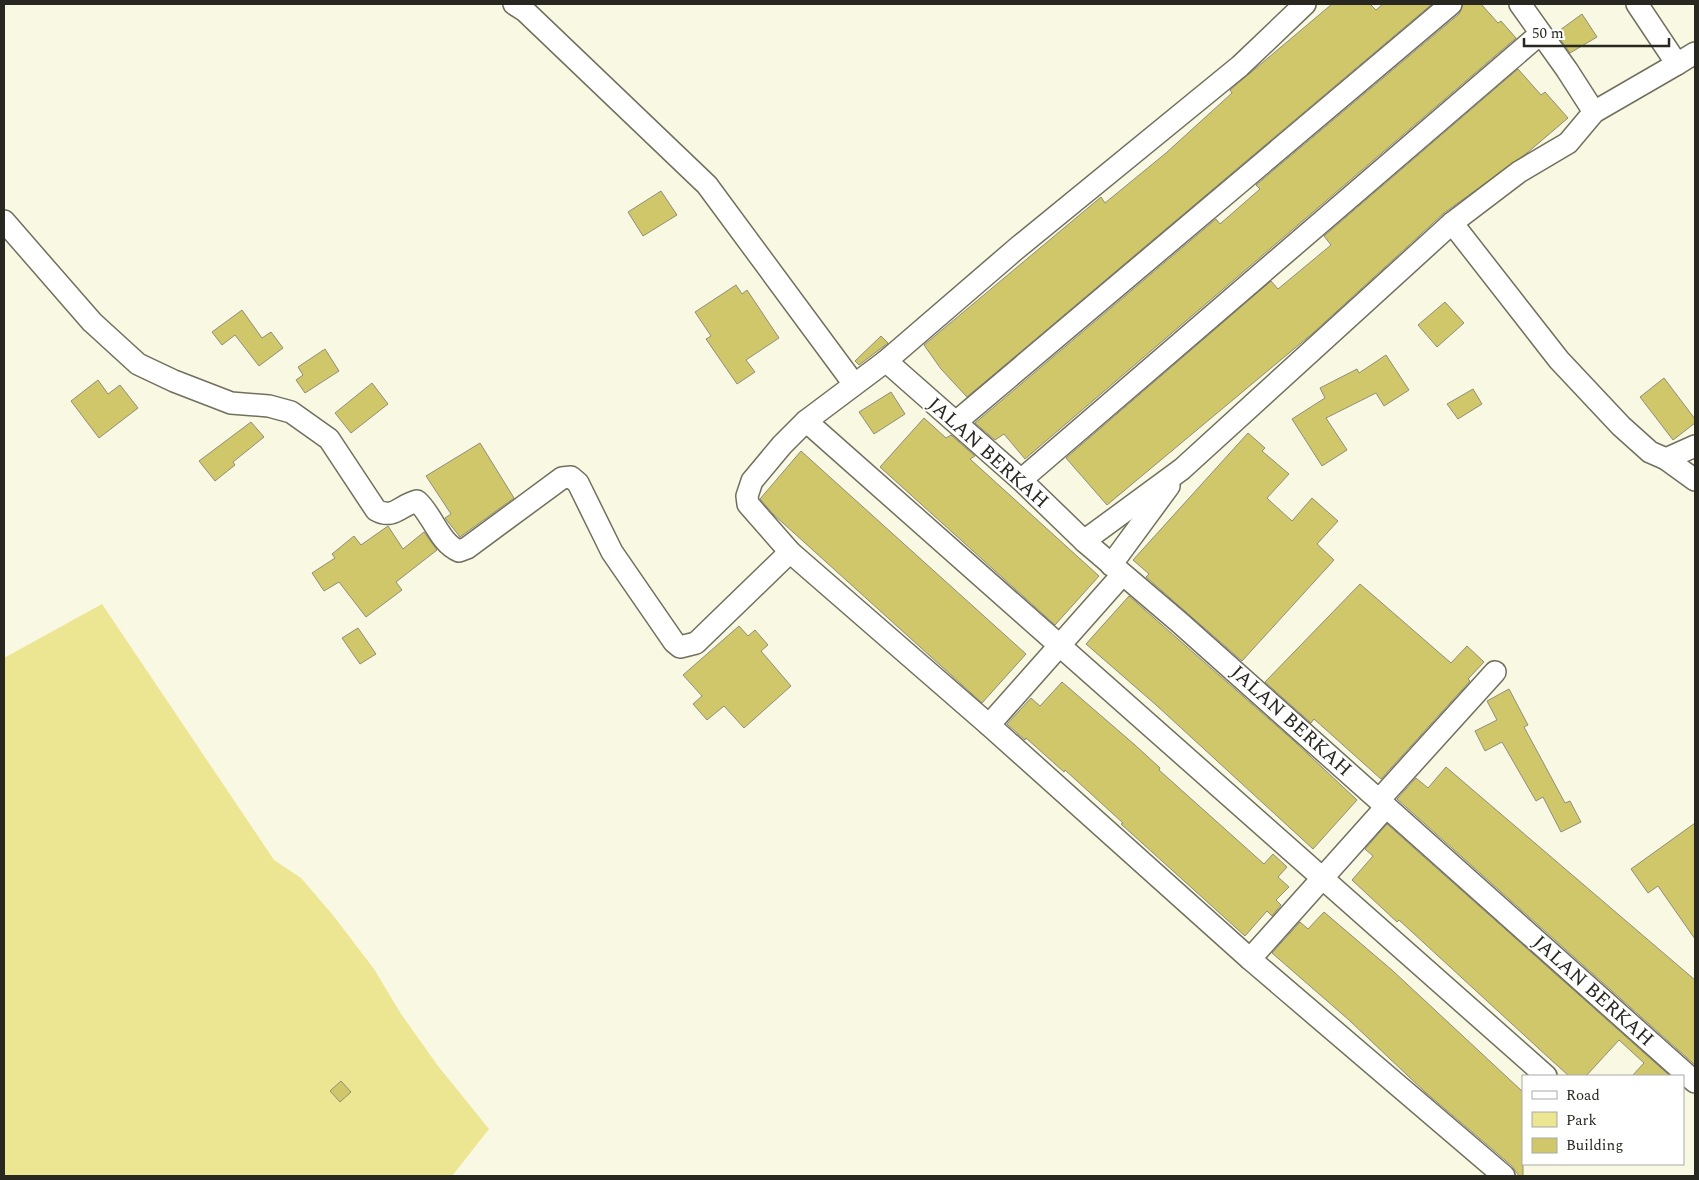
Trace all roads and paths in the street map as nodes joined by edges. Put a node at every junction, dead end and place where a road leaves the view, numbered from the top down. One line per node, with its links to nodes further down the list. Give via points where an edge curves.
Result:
1 (514, 4): 13 (street, via 707,185)
2 (1306, 4): 12 (street, via 1240,66 1054,217)
3 (1451, 4): 15 (street)
4 (1520, 4): 6 (street)
5 (1637, 4): 8 (street)
6 (1540, 34): 9 (street, via 1568,70); 19 (street)
7 (1695, 53): 8 (street)
8 (1677, 64): 9 (street)
9 (1594, 112): 11 (street, via 1568,143 1519,172)
10 (4, 221): 22 (street, via 92,322 138,364 231,402 291,412 329,439 376,510 384,515 394,513 407,503 417,501 450,547 460,551 467,548 562,478 571,477 578,483 612,552 680,647 696,643)
11 (1452, 223): 17 (street, via 1559,360 1639,444); 18 (street)
12 (886, 361): 13 (street); 15 (street, JALAN BERKAH)
13 (854, 384): 14 (street)
14 (806, 421): 22 (street, via 752,481 747,496 748,504); 24 (street)
15 (956, 422): 19 (street, JALAN BERKAH)
16 (1695, 446): 17 (street)
17 (1666, 459): 20 (street)
18 (1182, 469): 21 (street); 23 (street)
19 (1021, 480): 21 (street, JALAN BERKAH)
20 (1695, 480)
21 (1084, 541): 23 (street, JALAN BERKAH)
22 (790, 552): 26 (street)
23 (1116, 570): 24 (street); 27 (street, JALAN BERKAH)
24 (1060, 647): 26 (street); 28 (street)
25 (1495, 672): 27 (street)
26 (989, 725): 29 (street)
27 (1383, 804): 28 (street); 31 (street, JALAN BERKAH)
28 (1322, 879): 29 (street); 30 (street)
29 (1250, 959): 32 (street)
30 (1545, 1075)
31 (1695, 1082)
32 (1504, 1176)

